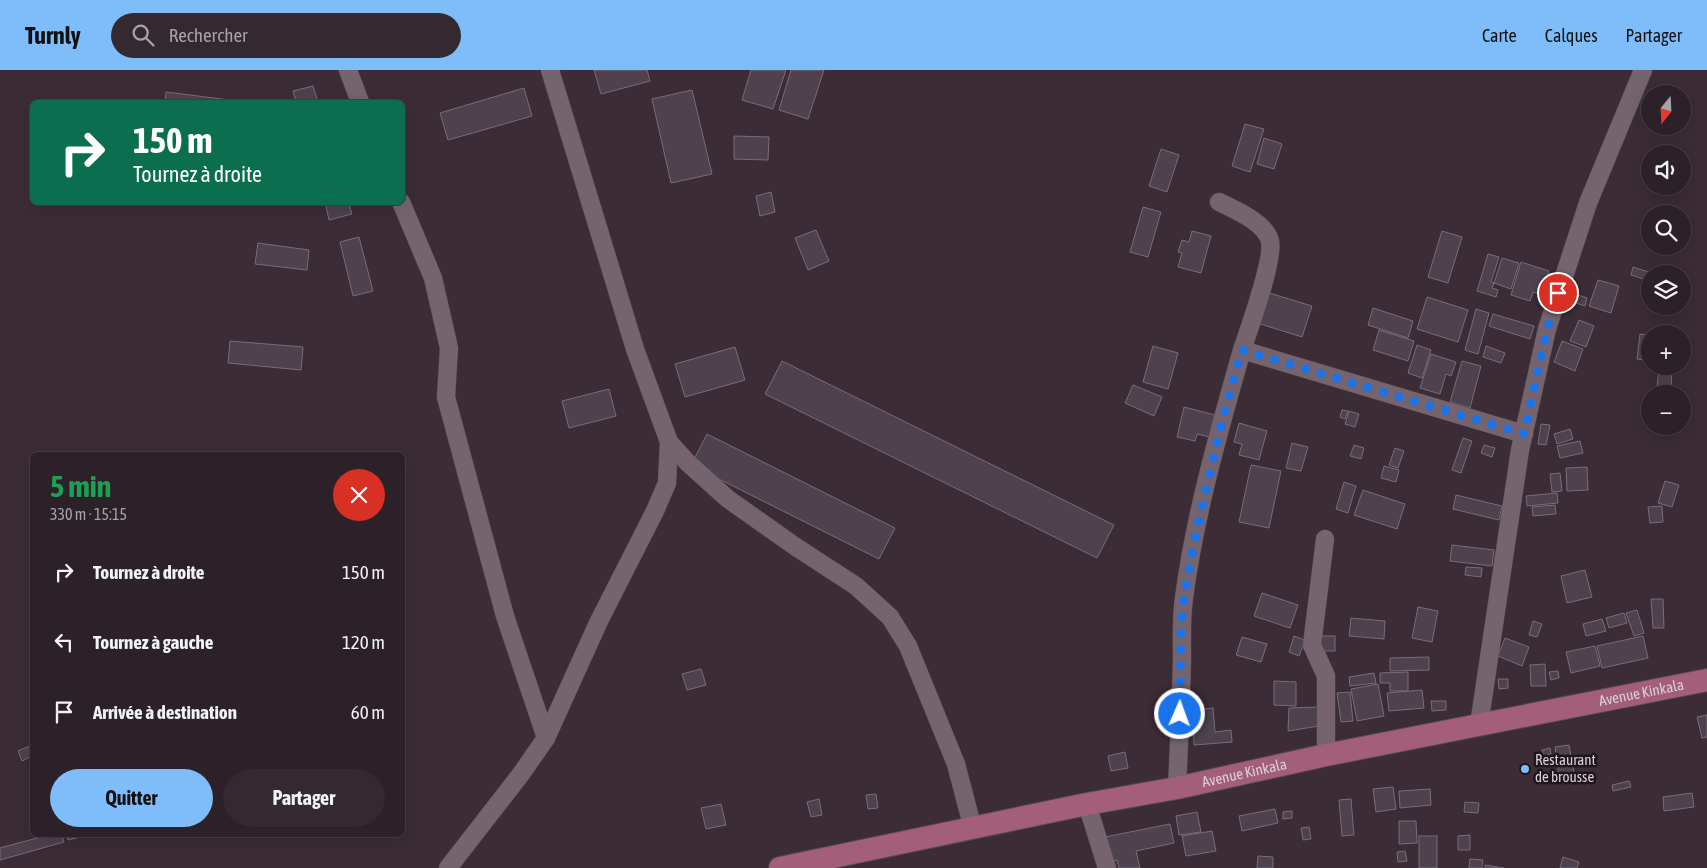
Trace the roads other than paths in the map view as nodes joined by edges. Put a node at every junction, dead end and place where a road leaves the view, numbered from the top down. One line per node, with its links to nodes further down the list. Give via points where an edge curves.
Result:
1 (348, 70): 4 (street)
2 (550, 70): 9 (street, via 635,349)
3 (1643, 70): 8 (street, via 1588,203 1558,293)
4 (359, 100)
5 (1219, 202): 7 (street, via 1249,217 1270,241 1269,260)
6 (402, 205): 13 (street, via 433,278 450,348 446,397 505,616)
7 (1242, 350): 8 (street); 15 (street, via 1223,417 1184,597)
8 (1524, 434): 12 (street)
9 (669, 442): 13 (street, via 667,482 655,511 598,622); 17 (street, via 728,499 856,586 890,617 908,646 956,764)
10 (1325, 539): 14 (street, via 1312,645 1326,676)
11 (1707, 680): 12 (main road, Avenue Kinkala)
12 (1479, 725): 14 (main road, Avenue Kinkala)
13 (546, 738): 18 (street)
14 (1326, 755): 15 (main road, Avenue Kinkala)
15 (1177, 788): 16 (main road, Avenue Kinkala)
16 (1087, 804): 17 (main road, Avenue Kinkala); 20 (street)
17 (972, 829): 19 (main road, Avenue Kinkala)
18 (448, 868)
19 (780, 868)
20 (1107, 868)

